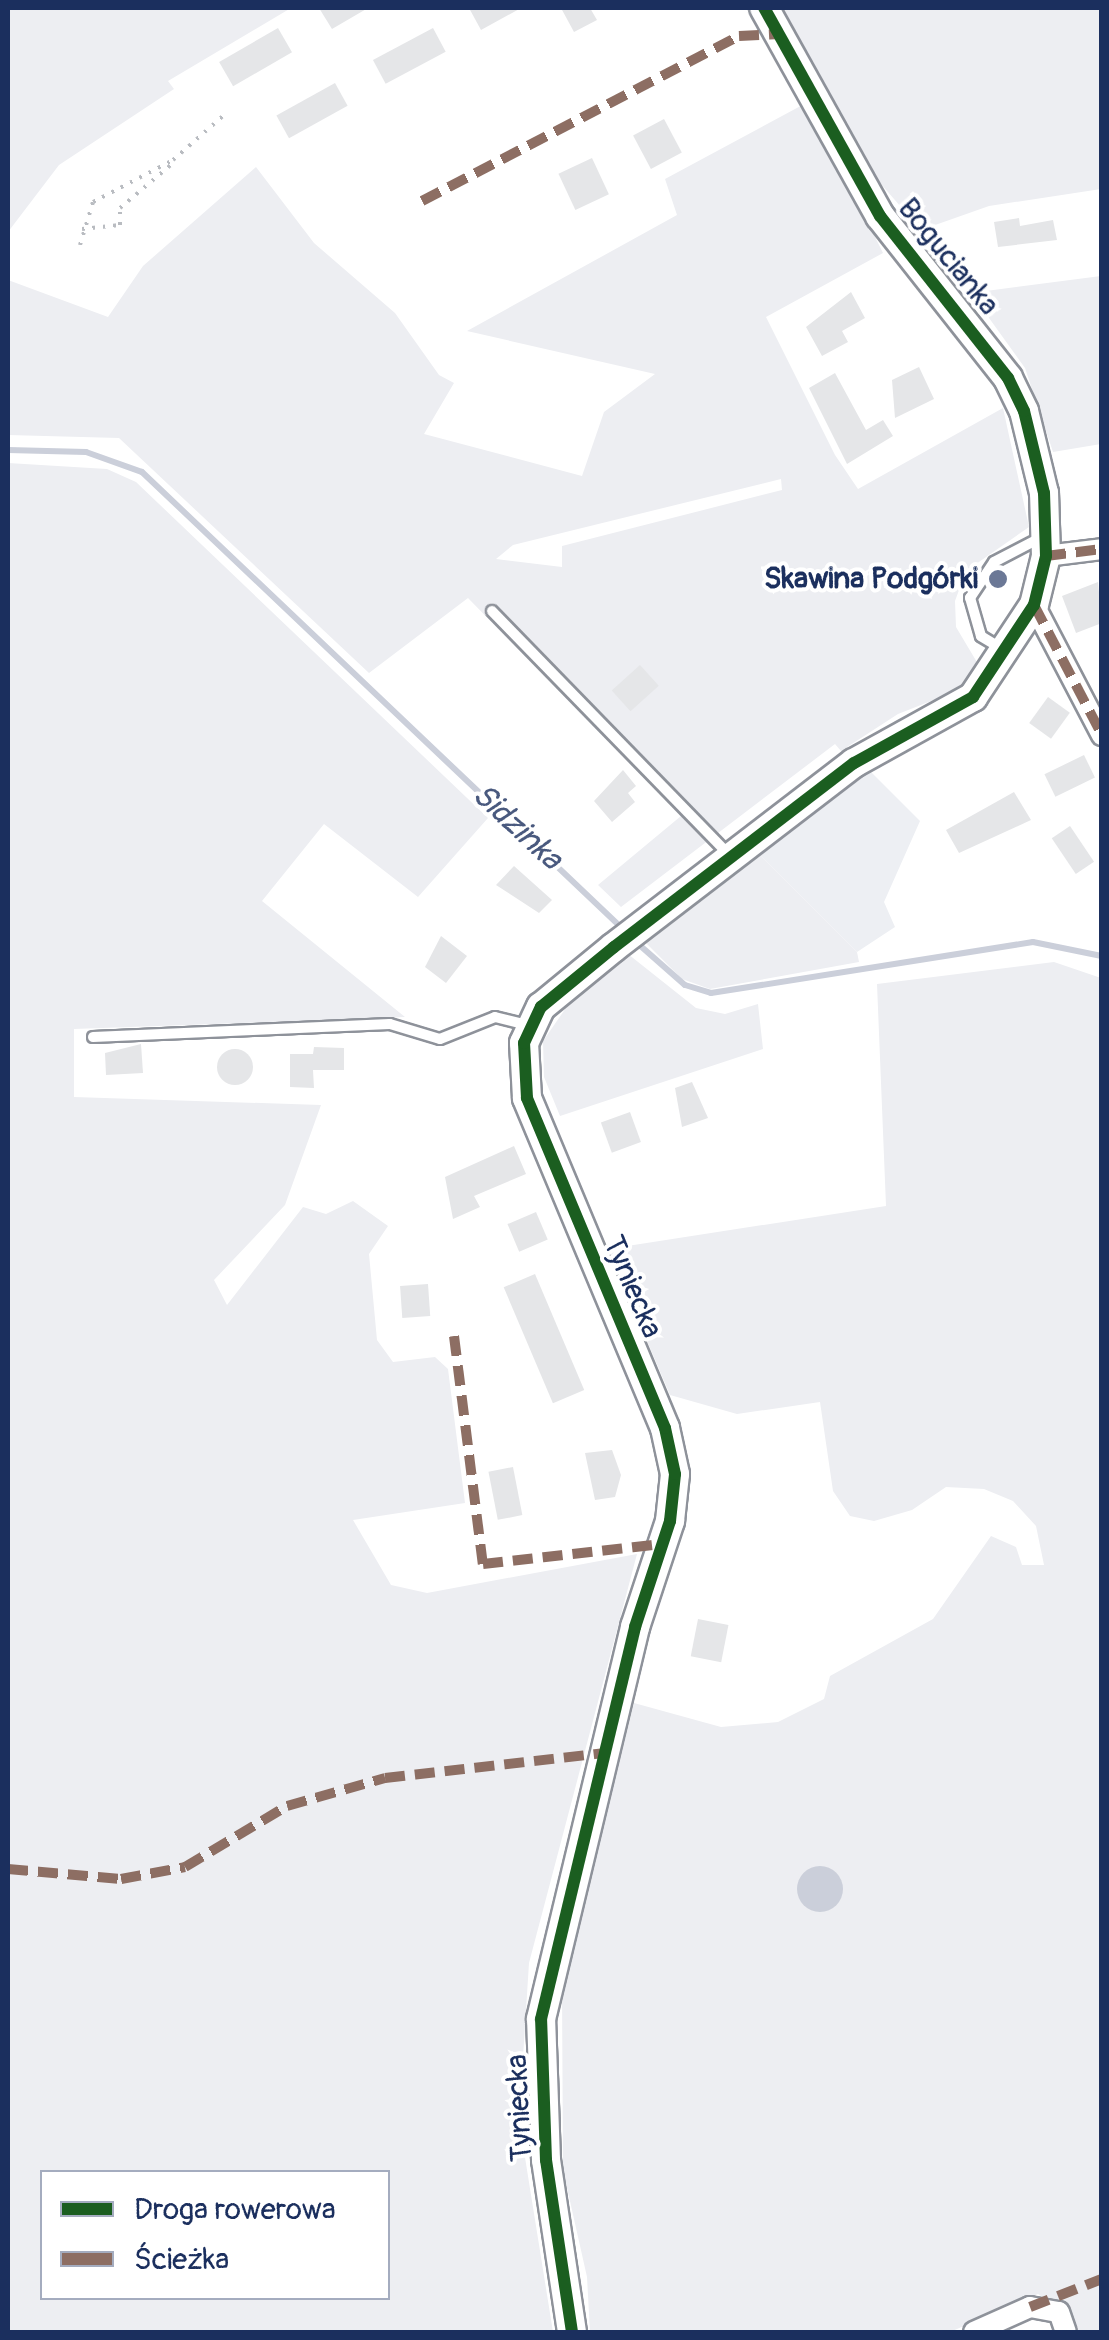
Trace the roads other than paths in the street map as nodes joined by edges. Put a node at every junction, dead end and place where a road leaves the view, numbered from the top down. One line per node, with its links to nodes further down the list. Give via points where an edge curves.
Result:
1 (764, 8): 2 (street, Bogucianka, via 880,216 1008,378 1024,411 1044,493)
2 (1046, 545): 3 (street); 4 (street); 6 (lane, via 994,562 970,598 981,636)
3 (1102, 549)
4 (1034, 605): 6 (street); 7 (street)
5 (492, 611): 8 (lane)
6 (1009, 653): 8 (street, via 974,697 854,763)
7 (1102, 734)
8 (732, 858): 9 (street, via 557,992)
9 (530, 1025): 10 (lane, via 495,1017 440,1039 390,1024); 11 (street, Tyniecka, via 522,1060 527,1098 665,1428 675,1474 670,1521 635,1627 541,2019 546,2160)
10 (93, 1037)
11 (572, 2332)
12 (974, 2332): 13 (street, via 1030,2307 1059,2312)
13 (1066, 2332)

